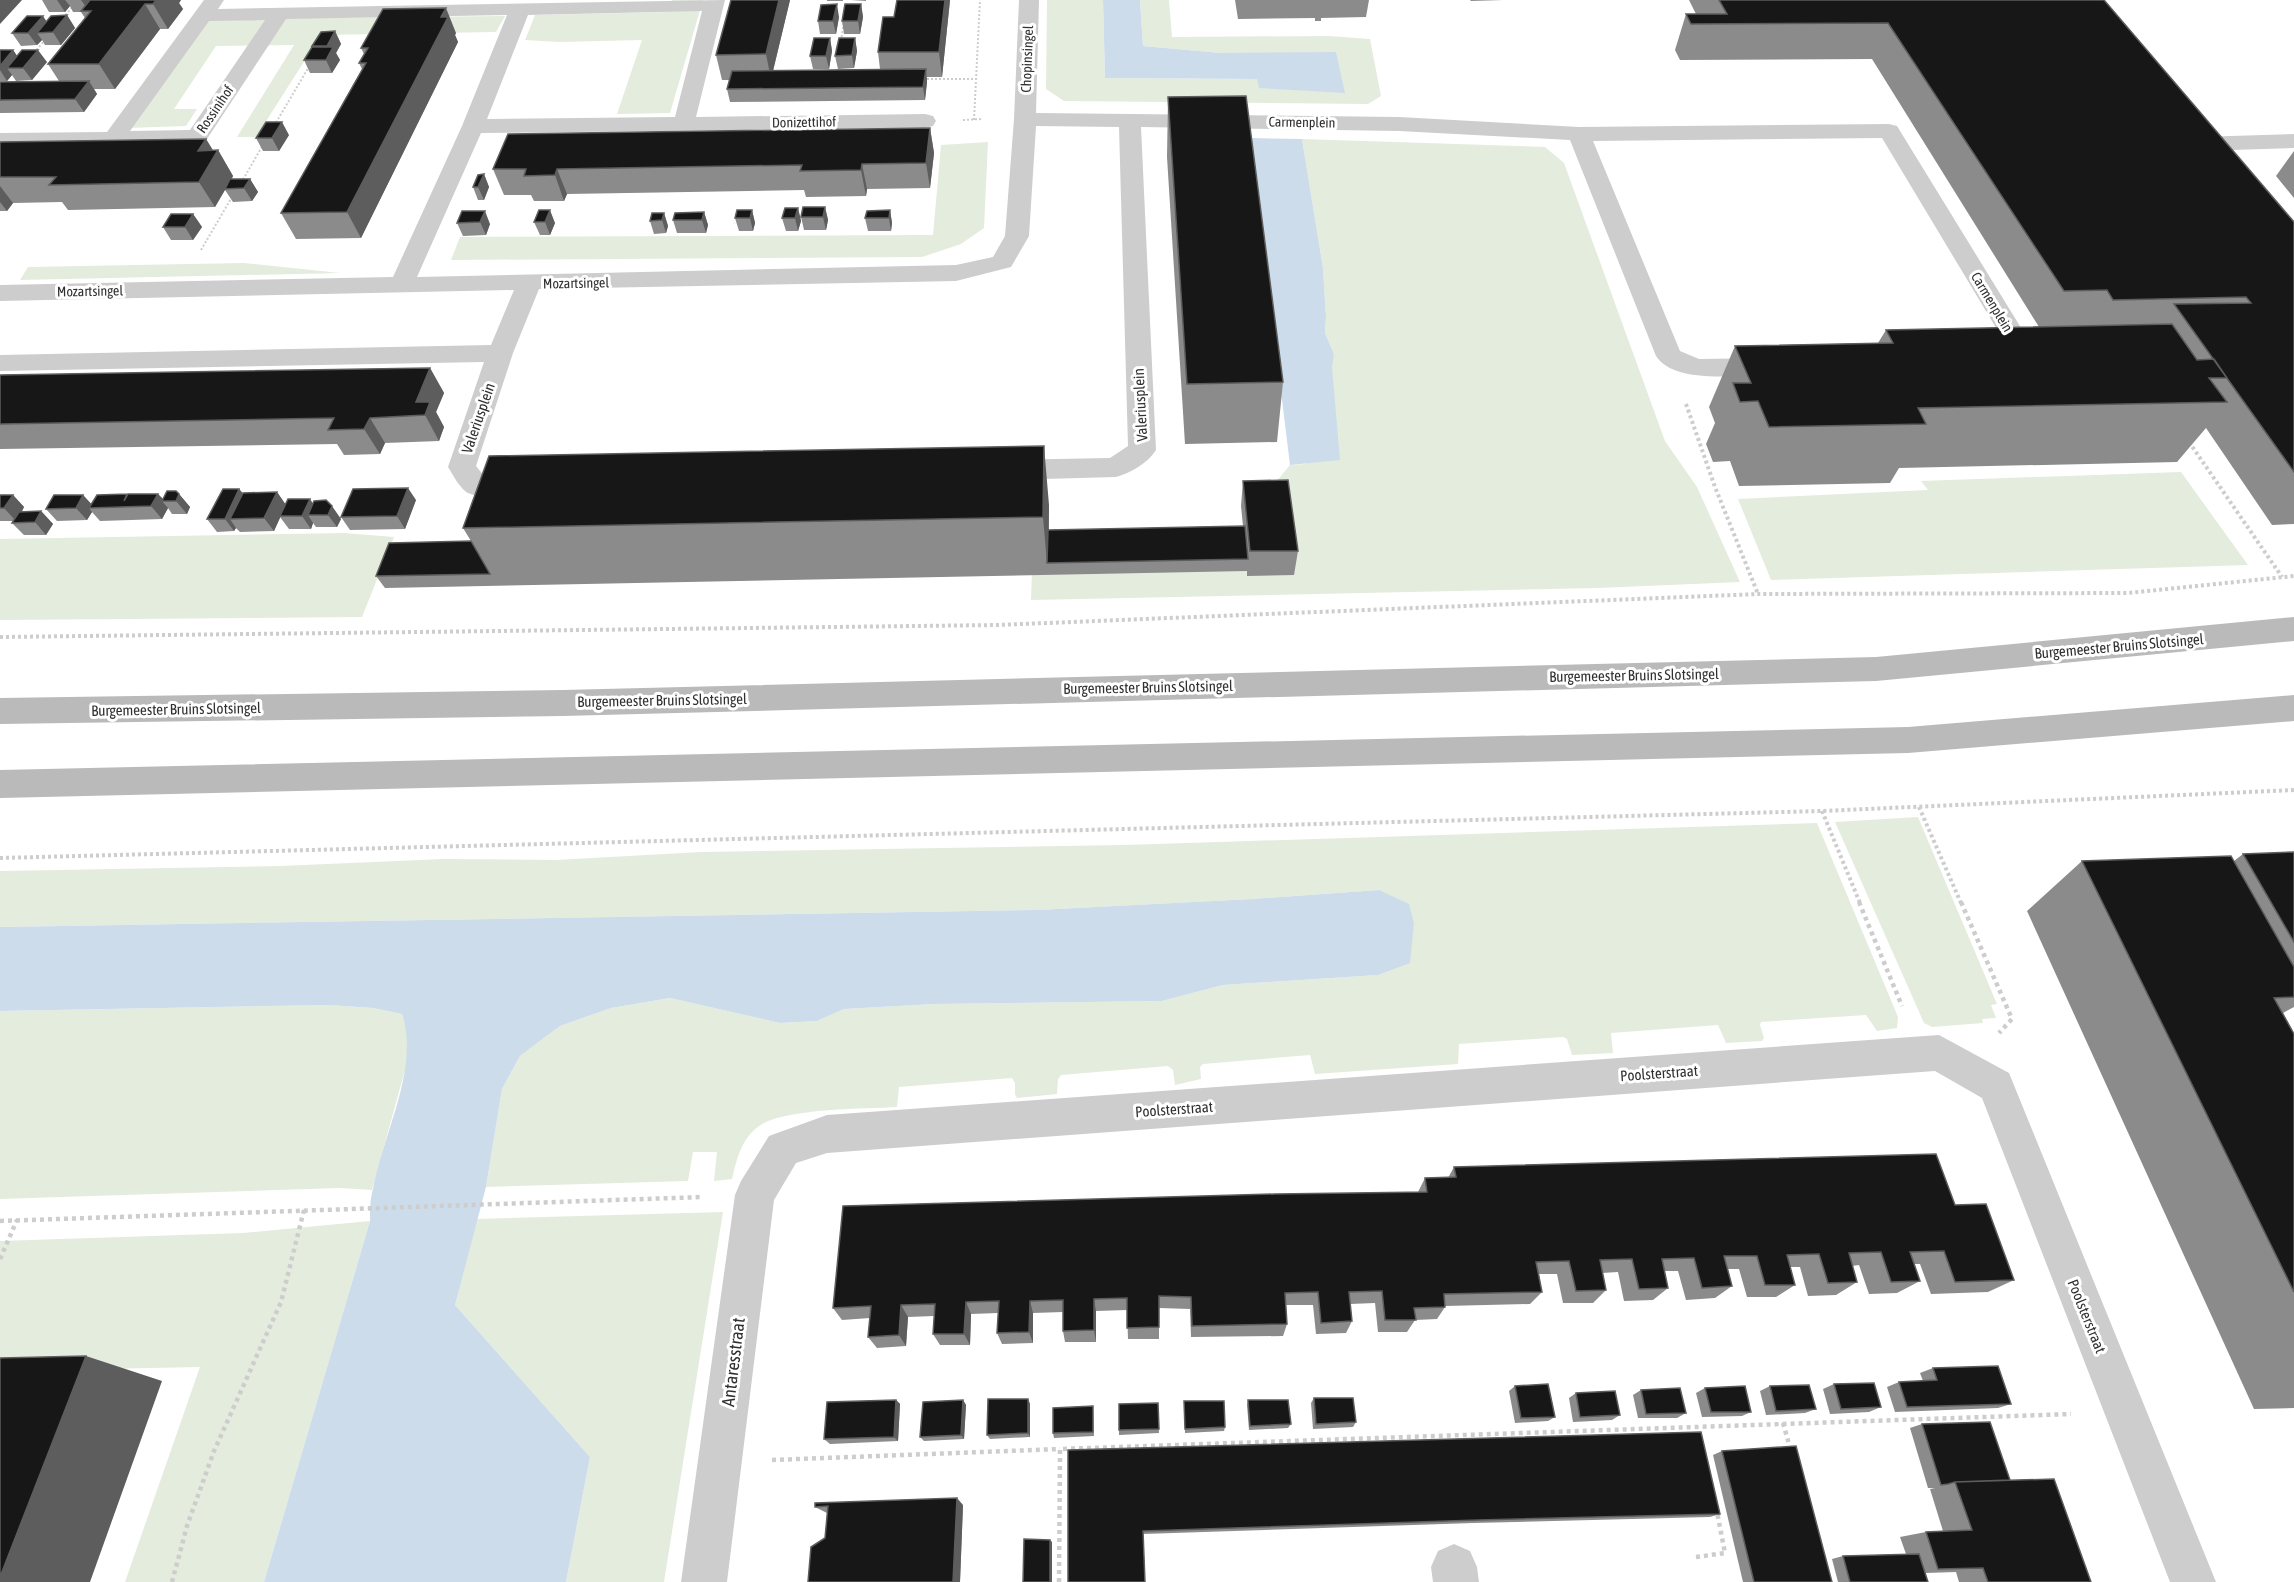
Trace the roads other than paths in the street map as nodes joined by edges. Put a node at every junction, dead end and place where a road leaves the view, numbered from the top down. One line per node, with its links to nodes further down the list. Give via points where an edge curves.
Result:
1 (1029, 0): 6 (street, Chopinsingel)
2 (714, 3): 4 (street); 9 (street)
3 (208, 7): 5 (street); 13 (street)
4 (520, 9): 5 (street); 10 (street)
5 (280, 13): 13 (street, Rossinihof, via 197,137)
6 (1025, 119): 8 (street, Carmenplein); 18 (street, Mozartsingel, via 1017,236 1002,262 956,273)
7 (925, 120): 9 (street, Donizettihof)
8 (1130, 120): 12 (street, Carmenplein, via 1399,124); 25 (street, Valeriusplein, via 1142,450 1116,467)
9 (684, 123): 10 (street, Donizettihof)
10 (473, 126): 19 (street)
11 (2183, 126): 16 (street)
12 (1579, 134): 22 (street, Carmenplein, via 1889,131 2021,349 2004,360); 24 (street, via 1669,356 1695,368)
13 (114, 138): 14 (street, Rossinihof)
14 (0, 140)
15 (2294, 141): 16 (street)
16 (2198, 144): 17 (street)
17 (2216, 167)
18 (529, 284): 19 (street, Mozartsingel); 21 (street, Valeriusplein)
19 (401, 286): 20 (street, Mozartsingel)
20 (0, 293)
21 (500, 353): 23 (street); 26 (street, Valeriusplein, via 462,466 476,486)
22 (1980, 360)
23 (0, 363)
24 (1790, 365)
25 (975, 471)
26 (552, 484)
27 (2294, 629): 29 (main road, Burgemeester Bruins Slotsingel, via 1876,669 563,703)
28 (2294, 708): 30 (main road, via 1908,740)
29 (0, 711)
30 (0, 784)
31 (783, 1149): 32 (street, Antaresstraat, via 755,1195); 33 (street, Poolsterstraat, via 826,1134 1939,1053 1995,1086)
32 (704, 1582)
33 (2193, 1582)

